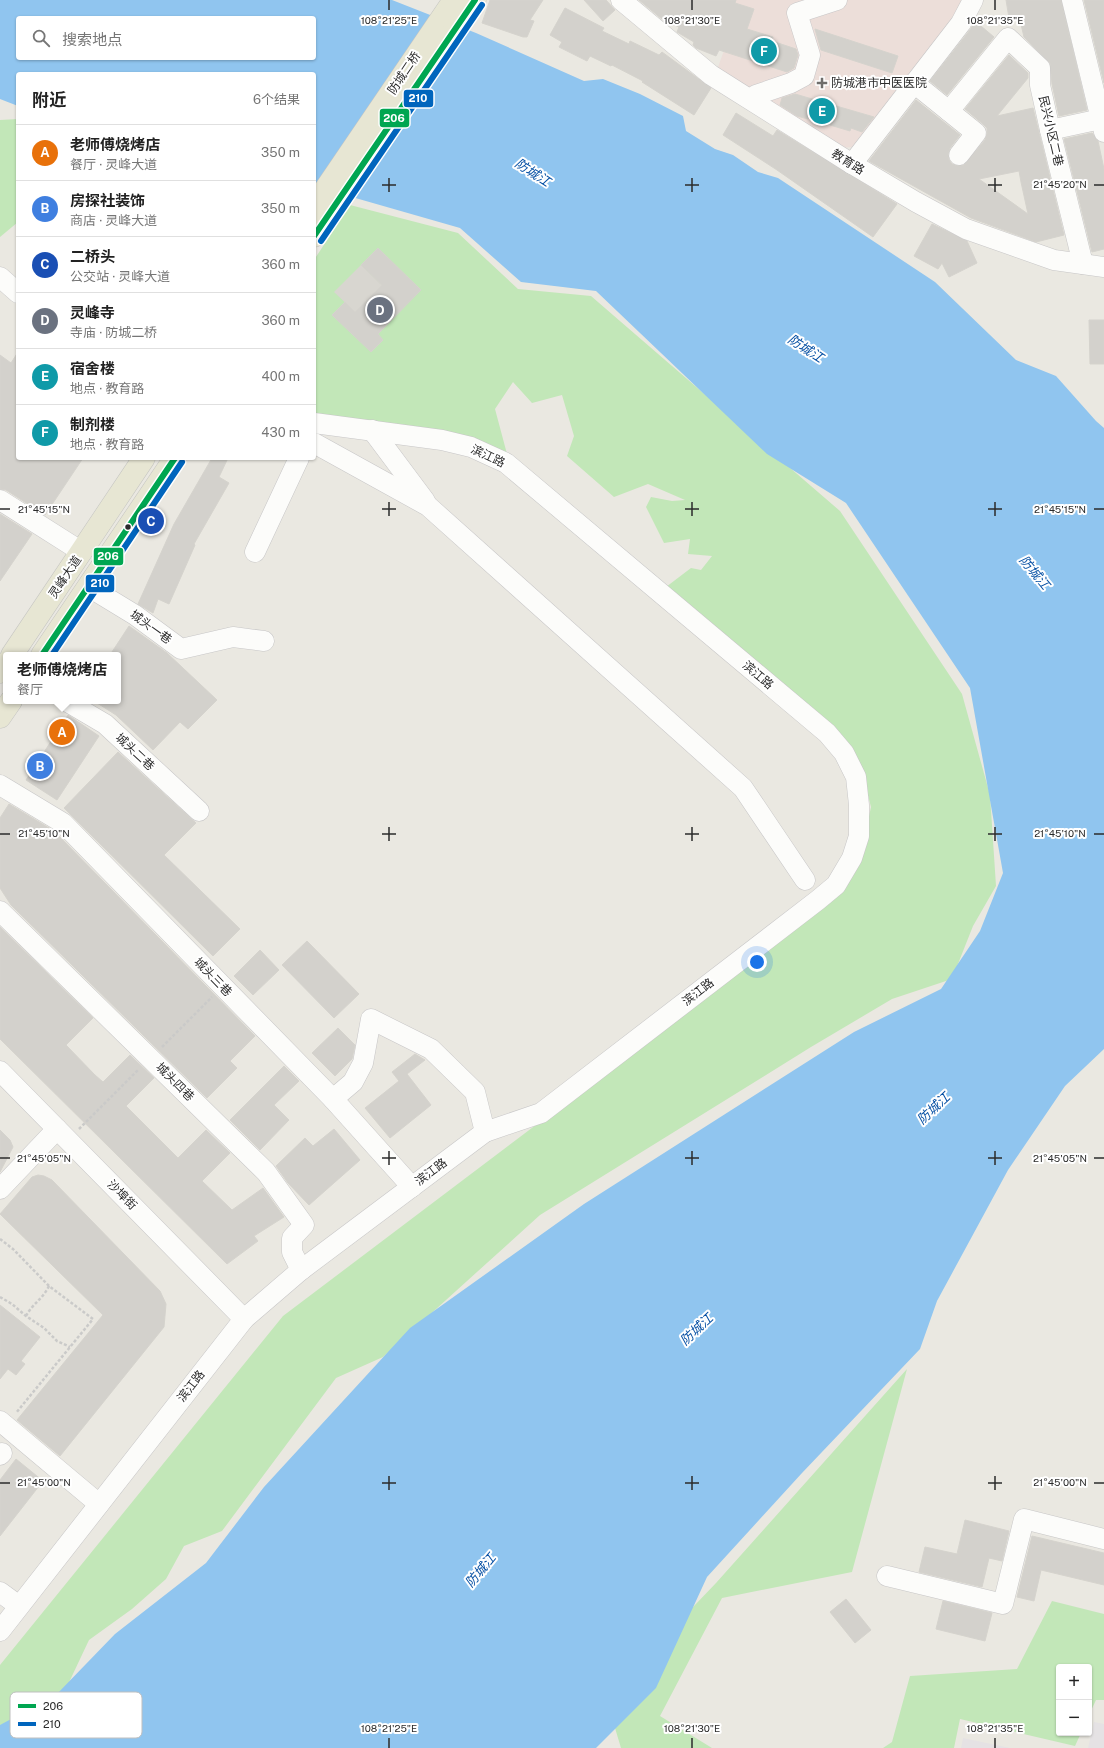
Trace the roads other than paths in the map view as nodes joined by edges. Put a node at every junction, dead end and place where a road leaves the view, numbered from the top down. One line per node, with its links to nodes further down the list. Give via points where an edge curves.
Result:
1 (454, 0): 14 (main road, 防城二桥)
2 (475, 0): 15 (main road, 防城二桥)
3 (621, 0): 8 (street, 教育路, via 711,75)
4 (837, 0): 8 (street, via 797,13 810,55 804,76 756,95)
5 (974, 0): 7 (street, via 961,23)
6 (1072, 0): 10 (street)
7 (914, 83): 9 (street); 13 (street)
8 (752, 100): 13 (street, 教育路)
9 (950, 111): 11 (street, 民兴小区二巷, via 1008,38 1040,68 1040,85); 12 (street, via 976,133)
10 (1102, 126): 11 (street)
11 (1050, 130): 16 (street, 民兴小区二巷)
12 (959, 155)
13 (852, 164): 16 (street, 教育路, via 966,229 1054,260)
14 (316, 203)
15 (316, 233)
16 (1083, 264): 17 (street, 教育路)
17 (1104, 267)
18 (0, 277): 19 (street)
19 (16, 290)
20 (316, 423): 21 (street, 滨江路)
21 (372, 430): 27 (street); 44 (street, 滨江路, via 471,447 506,463 827,733 844,753 856,777 859,836 852,858 836,884 541,1112)
22 (316, 444): 27 (street)
23 (143, 460): 28 (main road, 灵峰大道)
24 (174, 460): 30 (main road, 灵峰大道)
25 (298, 460): 29 (street)
26 (0, 500): 28 (street)
27 (428, 506): 39 (street, via 743,788)
28 (82, 552): 32 (main road, 灵峰大道)
29 (255, 552)
30 (89, 587): 31 (street, 城头一巷, via 135,615 181,649 233,637); 33 (main road, 灵峰大道)
31 (264, 641)
32 (14, 652)
33 (44, 652)
34 (9, 704): 36 (main road)
35 (71, 704): 38 (street, 城头二巷, via 105,724)
36 (0, 717)
37 (0, 785): 42 (street, 城头三巷, via 63,823)
38 (199, 811)
39 (805, 880)
40 (0, 911): 47 (street, 城头四巷, via 266,1172 304,1225 292,1238 292,1252)
41 (0, 1071): 43 (street, 沙埠街)
42 (333, 1099): 44 (street, via 353,1082 363,1063 371,1019 431,1049 475,1092); 45 (street, 城头三巷)
43 (57, 1129): 46 (street); 48 (street, 沙埠街)
44 (485, 1132): 45 (street, 滨江路)
45 (412, 1187): 47 (street, 滨江路)
46 (0, 1189)
47 (301, 1270): 48 (street, 滨江路)
48 (244, 1319): 50 (street, 滨江路)
49 (2, 1423): 50 (street)
50 (99, 1504): 54 (street, 滨江路)
51 (1100, 1533): 52 (street, via 1024,1519 1003,1604)
52 (887, 1576)
53 (0, 1592): 54 (street)
54 (19, 1606): 55 (street, 滨江路)
55 (0, 1631)

